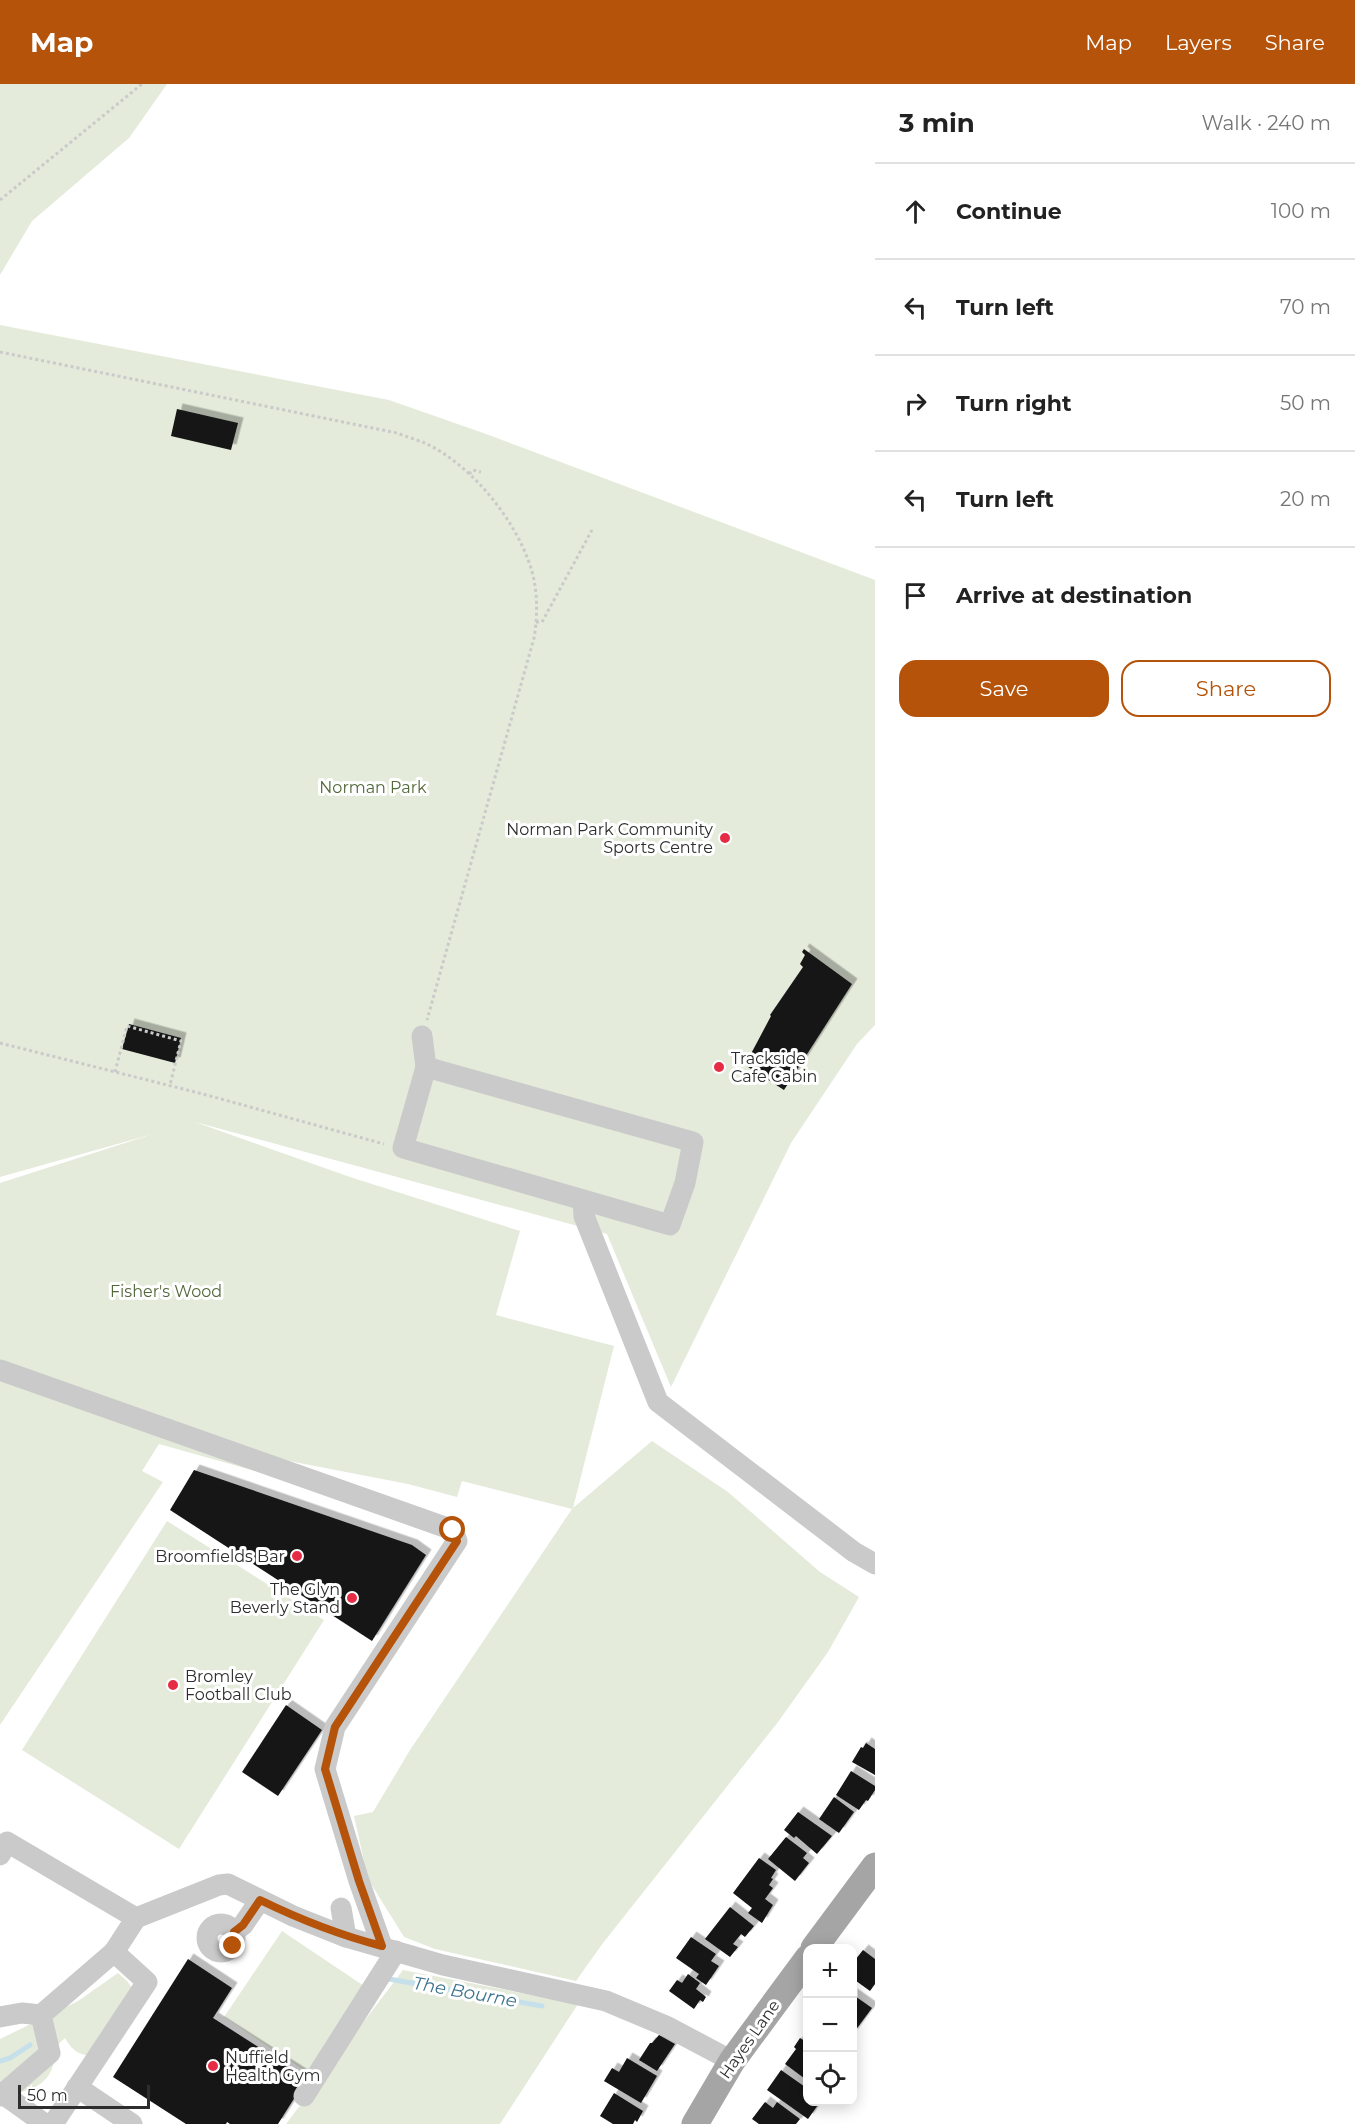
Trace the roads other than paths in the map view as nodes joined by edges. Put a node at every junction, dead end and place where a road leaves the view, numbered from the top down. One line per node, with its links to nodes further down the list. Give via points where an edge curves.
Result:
1 (422, 1036): 2 (lane)
2 (426, 1067): 3 (lane, via 403,1148); 3 (lane, via 693,1142 685,1183 670,1225)
3 (583, 1200): 5 (lane, via 584,1216 658,1402)
4 (0, 1370): 14 (lane, via 453,1530 457,1541 335,1727 325,1769 359,1881)
5 (875, 1564)
6 (2, 1845): 10 (lane)
7 (875, 1866): 13 (main road)
8 (260, 1900): 10 (lane, via 228,1884 219,1885); 11 (lane); 12 (lane)
9 (341, 1908): 12 (lane)
10 (136, 1918): 15 (lane)
11 (234, 1932)
12 (346, 1937): 14 (lane)
13 (817, 1944)
14 (389, 1948): 19 (lane, via 443,1965 606,2001 668,2027); 22 (lane)
15 (114, 1952): 17 (lane); 20 (lane, via 147,1982)
16 (803, 1963): 19 (main road, Hayes Lane)
17 (40, 2015): 18 (lane); 21 (lane, via 50,2053)
18 (0, 2017)
19 (732, 2061): 26 (main road, Hayes Lane)
20 (77, 2087): 24 (lane); 25 (lane)
21 (1, 2095): 23 (lane)
22 (304, 2096)
23 (45, 2124)
24 (53, 2124)
25 (132, 2124)
26 (695, 2124)

